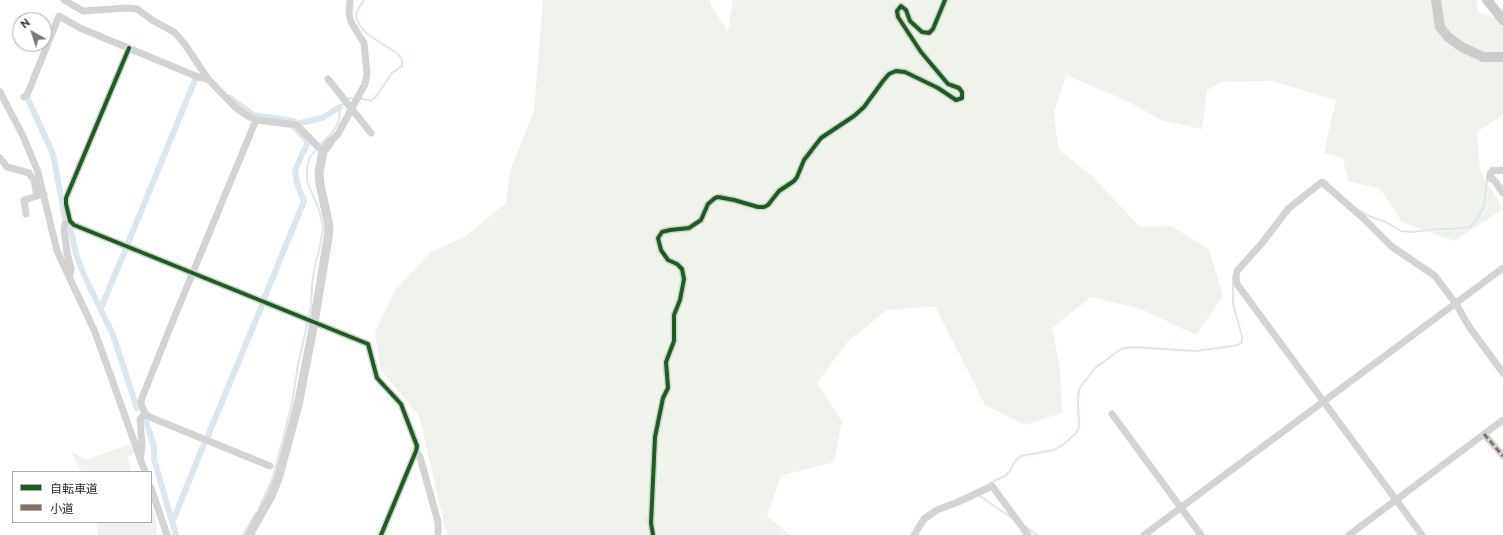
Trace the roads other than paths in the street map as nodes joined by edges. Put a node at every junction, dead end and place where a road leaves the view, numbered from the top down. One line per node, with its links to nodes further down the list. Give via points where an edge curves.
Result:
1 (64, 0): 9 (street, via 83,11 137,9 174,32)
2 (350, 0): 15 (street, via 349,14 364,43 367,74 365,84 338,134)
3 (945, 0): 46 (street, via 933,29 929,32 922,32 914,25 901,6 897,11 898,17 921,52 948,84 959,88 962,98 956,100 906,72 896,71 889,74 864,107 820,138 804,160 794,181 779,191 768,205 758,207 718,197 708,204 701,220 696,224 660,234 658,238 661,250 668,260 682,269 684,279 674,315 674,341 666,362 668,388 663,398 655,437 651,523)
4 (1436, 0): 8 (main road, via 1440,27 1448,37 1483,57)
5 (1487, 0): 6 (main road)
6 (1503, 20)
7 (129, 48): 9 (street); 12 (street, via 80,28 59,16); 22 (street, via 66,198)
8 (1503, 57)
9 (208, 79): 13 (street, via 236,108)
10 (328, 79): 14 (street, bridge)
11 (0, 92): 20 (street, via 24,136 38,172)
12 (24, 97)
13 (256, 120): 16 (street, via 297,125); 24 (street)
14 (371, 133)
15 (330, 142): 16 (street)
16 (323, 152): 27 (street, via 319,172 329,226)
17 (0, 158): 20 (street, via 7,166 29,173)
18 (1503, 170): 19 (street, via 1490,174 1490,178)
19 (1503, 193)
20 (41, 195): 21 (street, via 24,200); 25 (street, via 57,251)
21 (26, 214)
22 (70, 221): 24 (street, via 74,225); 25 (street, via 64,228 71,268)
23 (1503, 268): 26 (street)
24 (194, 274): 27 (street); 30 (street, via 142,398)
25 (70, 277): 36 (street, via 95,332)
26 (1456, 304): 28 (street); 29 (street); 29 (street, via 1435,276 1391,246 1322,182 1316,186 1289,208 1237,271 1236,278 1237,284)
27 (314, 323): 34 (street, via 368,344 377,378 401,404 417,446); 43 (street, via 298,405 280,473 271,496)
28 (1503, 373)
29 (1324, 402): 40 (street); 41 (street)
30 (145, 414): 36 (street, via 140,419); 37 (street)
31 (1112, 414): 41 (street)
32 (1503, 420): 33 (street)
33 (1484, 434): 35 (street); 40 (street)
34 (416, 451): 44 (street); 45 (street, via 420,457 438,522)
35 (1503, 456)
36 (140, 457): 38 (street)
37 (270, 466)
38 (146, 471)
39 (152, 491): 42 (street)
40 (1397, 500): 51 (street); 52 (street)
41 (1181, 507): 49 (street); 50 (street)
42 (168, 535)
43 (249, 535)
44 (381, 535)
45 (438, 535)
46 (653, 535)
47 (914, 535): 48 (street, via 924,519 937,510 992,486)
48 (1028, 535)
49 (1144, 535)
50 (1201, 535)
51 (1348, 535)
52 (1422, 535)

